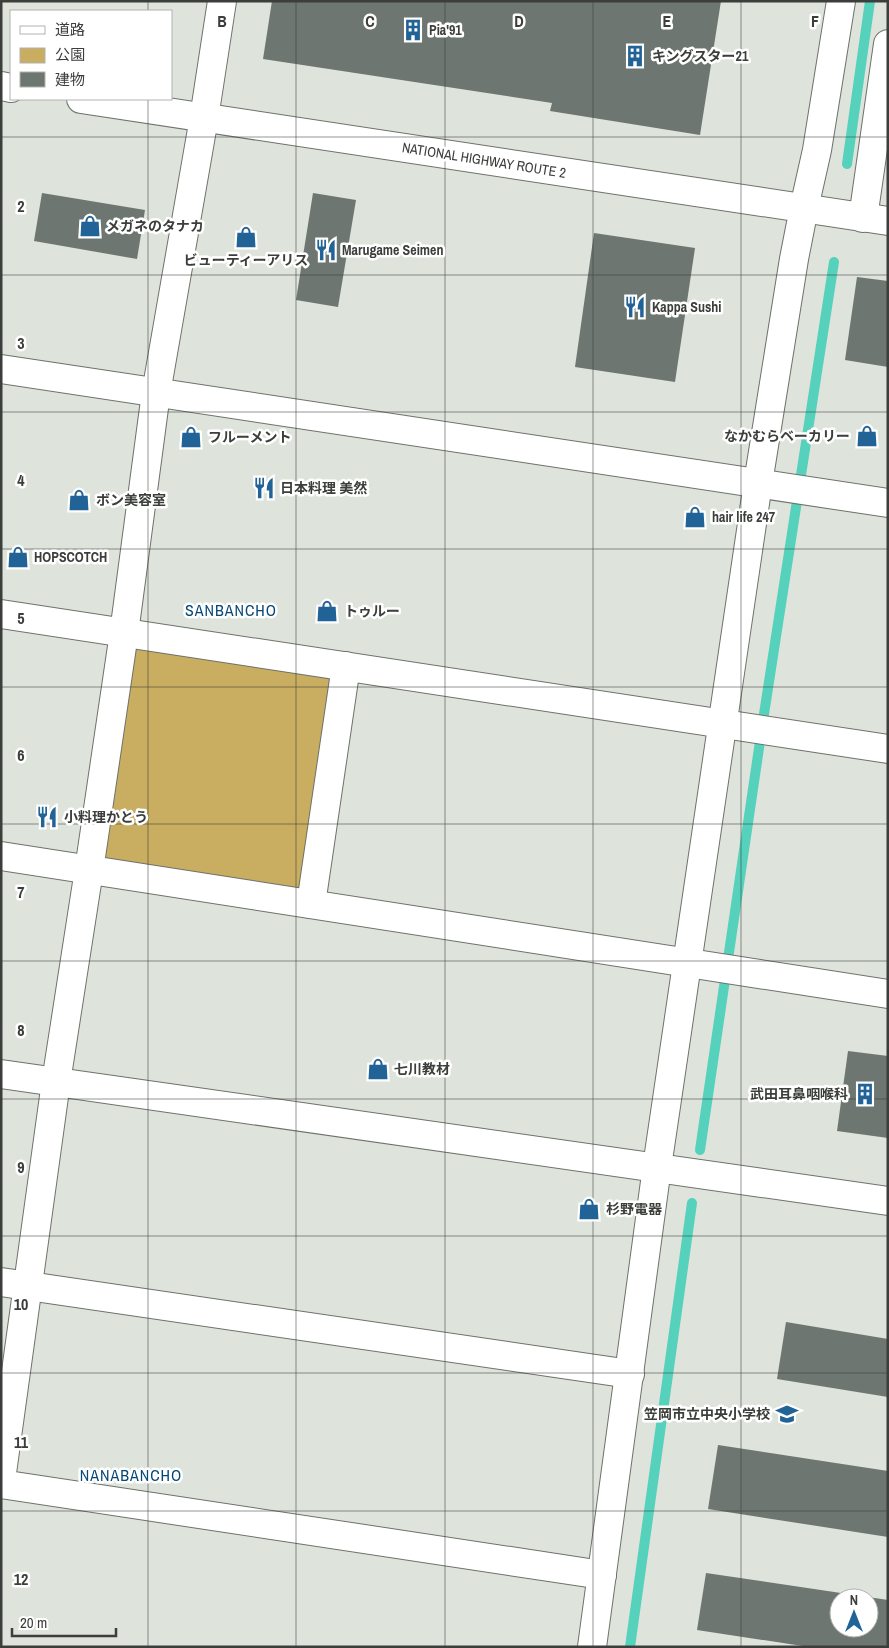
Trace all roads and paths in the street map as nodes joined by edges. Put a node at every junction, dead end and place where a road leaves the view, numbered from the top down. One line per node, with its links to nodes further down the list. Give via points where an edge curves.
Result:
1 (222, 1): 5 (main road)
2 (841, 1): 6 (main road, via 817,150)
3 (888, 44): 7 (main road)
4 (87, 100): 5 (main road, NATIONAL HIGHWAY ROUTE 2)
5 (204, 118): 6 (main road, NATIONAL HIGHWAY ROUTE 2); 9 (main road)
6 (804, 208): 7 (main road, NATIONAL HIGHWAY ROUTE 2); 10 (main road)
7 (876, 220)
8 (1, 370): 9 (main road)
9 (156, 393): 10 (main road); 13 (main road)
10 (758, 483): 11 (main road); 15 (main road)
11 (888, 503)
12 (1, 614): 13 (main road)
13 (124, 633): 14 (main road); 18 (main road)
14 (346, 666): 15 (main road); 19 (main road)
15 (723, 725): 16 (main road); 20 (main road)
16 (888, 749)
17 (1, 856): 18 (main road)
18 (89, 870): 19 (main road); 23 (main road)
19 (311, 904): 20 (main road)
20 (687, 963): 21 (main road); 24 (main road)
21 (888, 994)
22 (1, 1074): 23 (main road)
23 (56, 1082): 24 (main road); 27 (main road)
24 (658, 1167): 25 (main road); 28 (main road)
25 (888, 1201)
26 (1, 1282): 27 (main road)
27 (28, 1286): 28 (main road); 29 (main road)
28 (630, 1374): 31 (main road)
29 (1, 1480)
30 (1, 1484): 31 (main road)
31 (602, 1575): 32 (main road)
32 (592, 1647)

